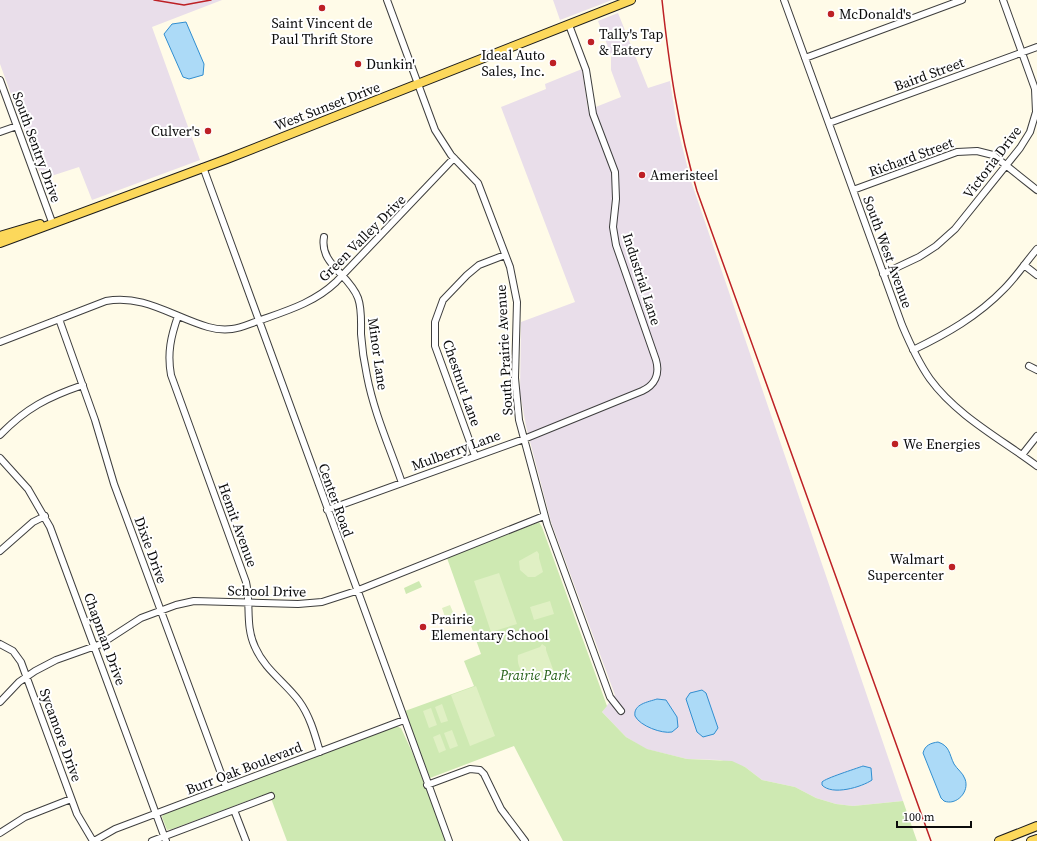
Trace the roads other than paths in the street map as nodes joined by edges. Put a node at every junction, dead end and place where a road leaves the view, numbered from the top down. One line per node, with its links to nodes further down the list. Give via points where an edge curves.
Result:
1 (387, 0): 11 (street, South Prairie Avenue)
2 (631, 0): 6 (main road, West Sunset Drive)
3 (784, 0): 9 (street, South West Avenue)
4 (962, 0): 9 (street)
5 (1003, 0): 8 (street, Victoria Drive)
6 (569, 25): 11 (main road, West Sunset Drive); 37 (street, Industrial Lane, via 587,73 593,114 615,172 614,234 656,360)
7 (1037, 47): 8 (street, Baird Street)
8 (1022, 53): 12 (street, Baird Street); 16 (street, Victoria Drive, via 1036,94 1035,119 1027,140)
9 (805, 58): 12 (street, South West Avenue)
10 (0, 80): 13 (street, South Sentry Drive)
11 (418, 84): 15 (street, South Prairie Avenue, via 435,130 444,147); 17 (main road, West Sunset Drive)
12 (829, 123): 18 (street, South West Avenue)
13 (17, 126): 14 (street); 20 (street, South Sentry Drive)
14 (0, 132)
15 (454, 158): 25 (street, South Prairie Avenue, via 481,189); 29 (street, Green Valley Drive)
16 (1006, 165): 18 (street, Richard Street, via 987,153 963,151); 19 (street, Richard Street); 27 (street, Victoria Drive, via 955,229 936,246 909,263)
17 (203, 167): 20 (main road, West Sunset Drive); 32 (street, Center Road)
18 (853, 190): 27 (street, South West Avenue)
19 (1037, 190)
20 (52, 222): 21 (main road, West Sunset Drive); 23 (main road, West Sunset Drive)
21 (0, 236)
22 (324, 237): 29 (street, Minor Lane, via 324,254)
23 (0, 243)
24 (1037, 249): 26 (street)
25 (505, 255): 41 (street, South Prairie Avenue, via 516,294 515,392); 42 (street, Chestnut Lane, via 479,265 467,275 443,300 434,322 435,346)
26 (1024, 265): 28 (street); 34 (street, via 985,307 953,329)
27 (883, 274): 34 (street, South West Avenue)
28 (1037, 275)
29 (342, 276): 32 (street, Green Valley Drive, via 327,291 315,298); 46 (street, Minor Lane, via 356,294 360,304 364,360 372,395)
30 (178, 316): 31 (street, Green Valley Drive, via 138,301 120,299 106,301); 32 (street, Green Valley Drive, via 227,330); 52 (street, Hemit Avenue, via 170,344 171,374 246,582)
31 (58, 319): 33 (street, Green Valley Drive); 38 (street, Dixie Drive)
32 (258, 320): 47 (street, Center Road)
33 (0, 342)
34 (913, 350): 43 (street, South West Avenue, via 931,379 948,399)
35 (1029, 366): 36 (street)
36 (1037, 370)
37 (656, 379): 41 (street, Mulberry Lane, via 651,386 642,391)
38 (83, 385): 39 (street, via 36,404); 53 (street, Dixie Drive, via 114,484)
39 (0, 435)
40 (1037, 436): 43 (street)
41 (524, 439): 42 (street, Mulberry Lane); 49 (street, South Prairie Avenue)
42 (475, 456): 46 (street, Mulberry Lane)
43 (1022, 456): 45 (street, South West Avenue)
44 (0, 458): 48 (street, Chapman Drive, via 24,484)
45 (1037, 466)
46 (402, 483): 47 (street, Mulberry Lane)
47 (327, 510): 51 (street, Center Road)
48 (45, 516): 50 (street, via 33,522); 55 (street, Chapman Drive)
49 (544, 516): 51 (street, School Drive); 58 (street, South Prairie Avenue, via 610,698)
50 (0, 551)
51 (356, 591): 52 (street, School Drive, via 311,603); 59 (street, Center Road)
52 (248, 603): 53 (street, School Drive, via 194,601); 60 (street, Hemit Avenue, via 249,625 255,648 267,668 302,706)
53 (161, 610): 55 (street, School Drive, via 141,618 113,638); 62 (street, Dixie Drive)
54 (0, 644): 56 (street, Sycamore Drive, via 16,654)
55 (94, 646): 56 (street, School Drive, via 49,663); 66 (street, Chapman Drive)
56 (27, 676): 57 (street, School Drive); 64 (street, Sycamore Drive)
57 (0, 702)
58 (621, 710)
59 (404, 720): 60 (street, Burr Oak Boulevard); 61 (street, Center Road)
60 (320, 752): 62 (street, Burr Oak Boulevard)
61 (427, 785): 74 (street, Center Road); 75 (street, via 470,769 480,770 501,809)
62 (226, 787): 66 (street, Burr Oak Boulevard)
63 (271, 796): 65 (street)
64 (71, 799): 68 (street, via 25,817); 71 (street, Sycamore Drive, via 79,818)
65 (234, 810): 69 (street); 73 (street)
66 (156, 813): 69 (street, Chapman Drive); 71 (street, Burr Oak Boulevard, via 115,829)
67 (1037, 826): 76 (main road)
68 (0, 833)
69 (165, 839): 72 (street)
70 (1037, 839): 77 (main road)
71 (94, 841)
72 (152, 841)
73 (246, 841)
74 (448, 841)
75 (526, 841)
76 (999, 841)
77 (1032, 841)

